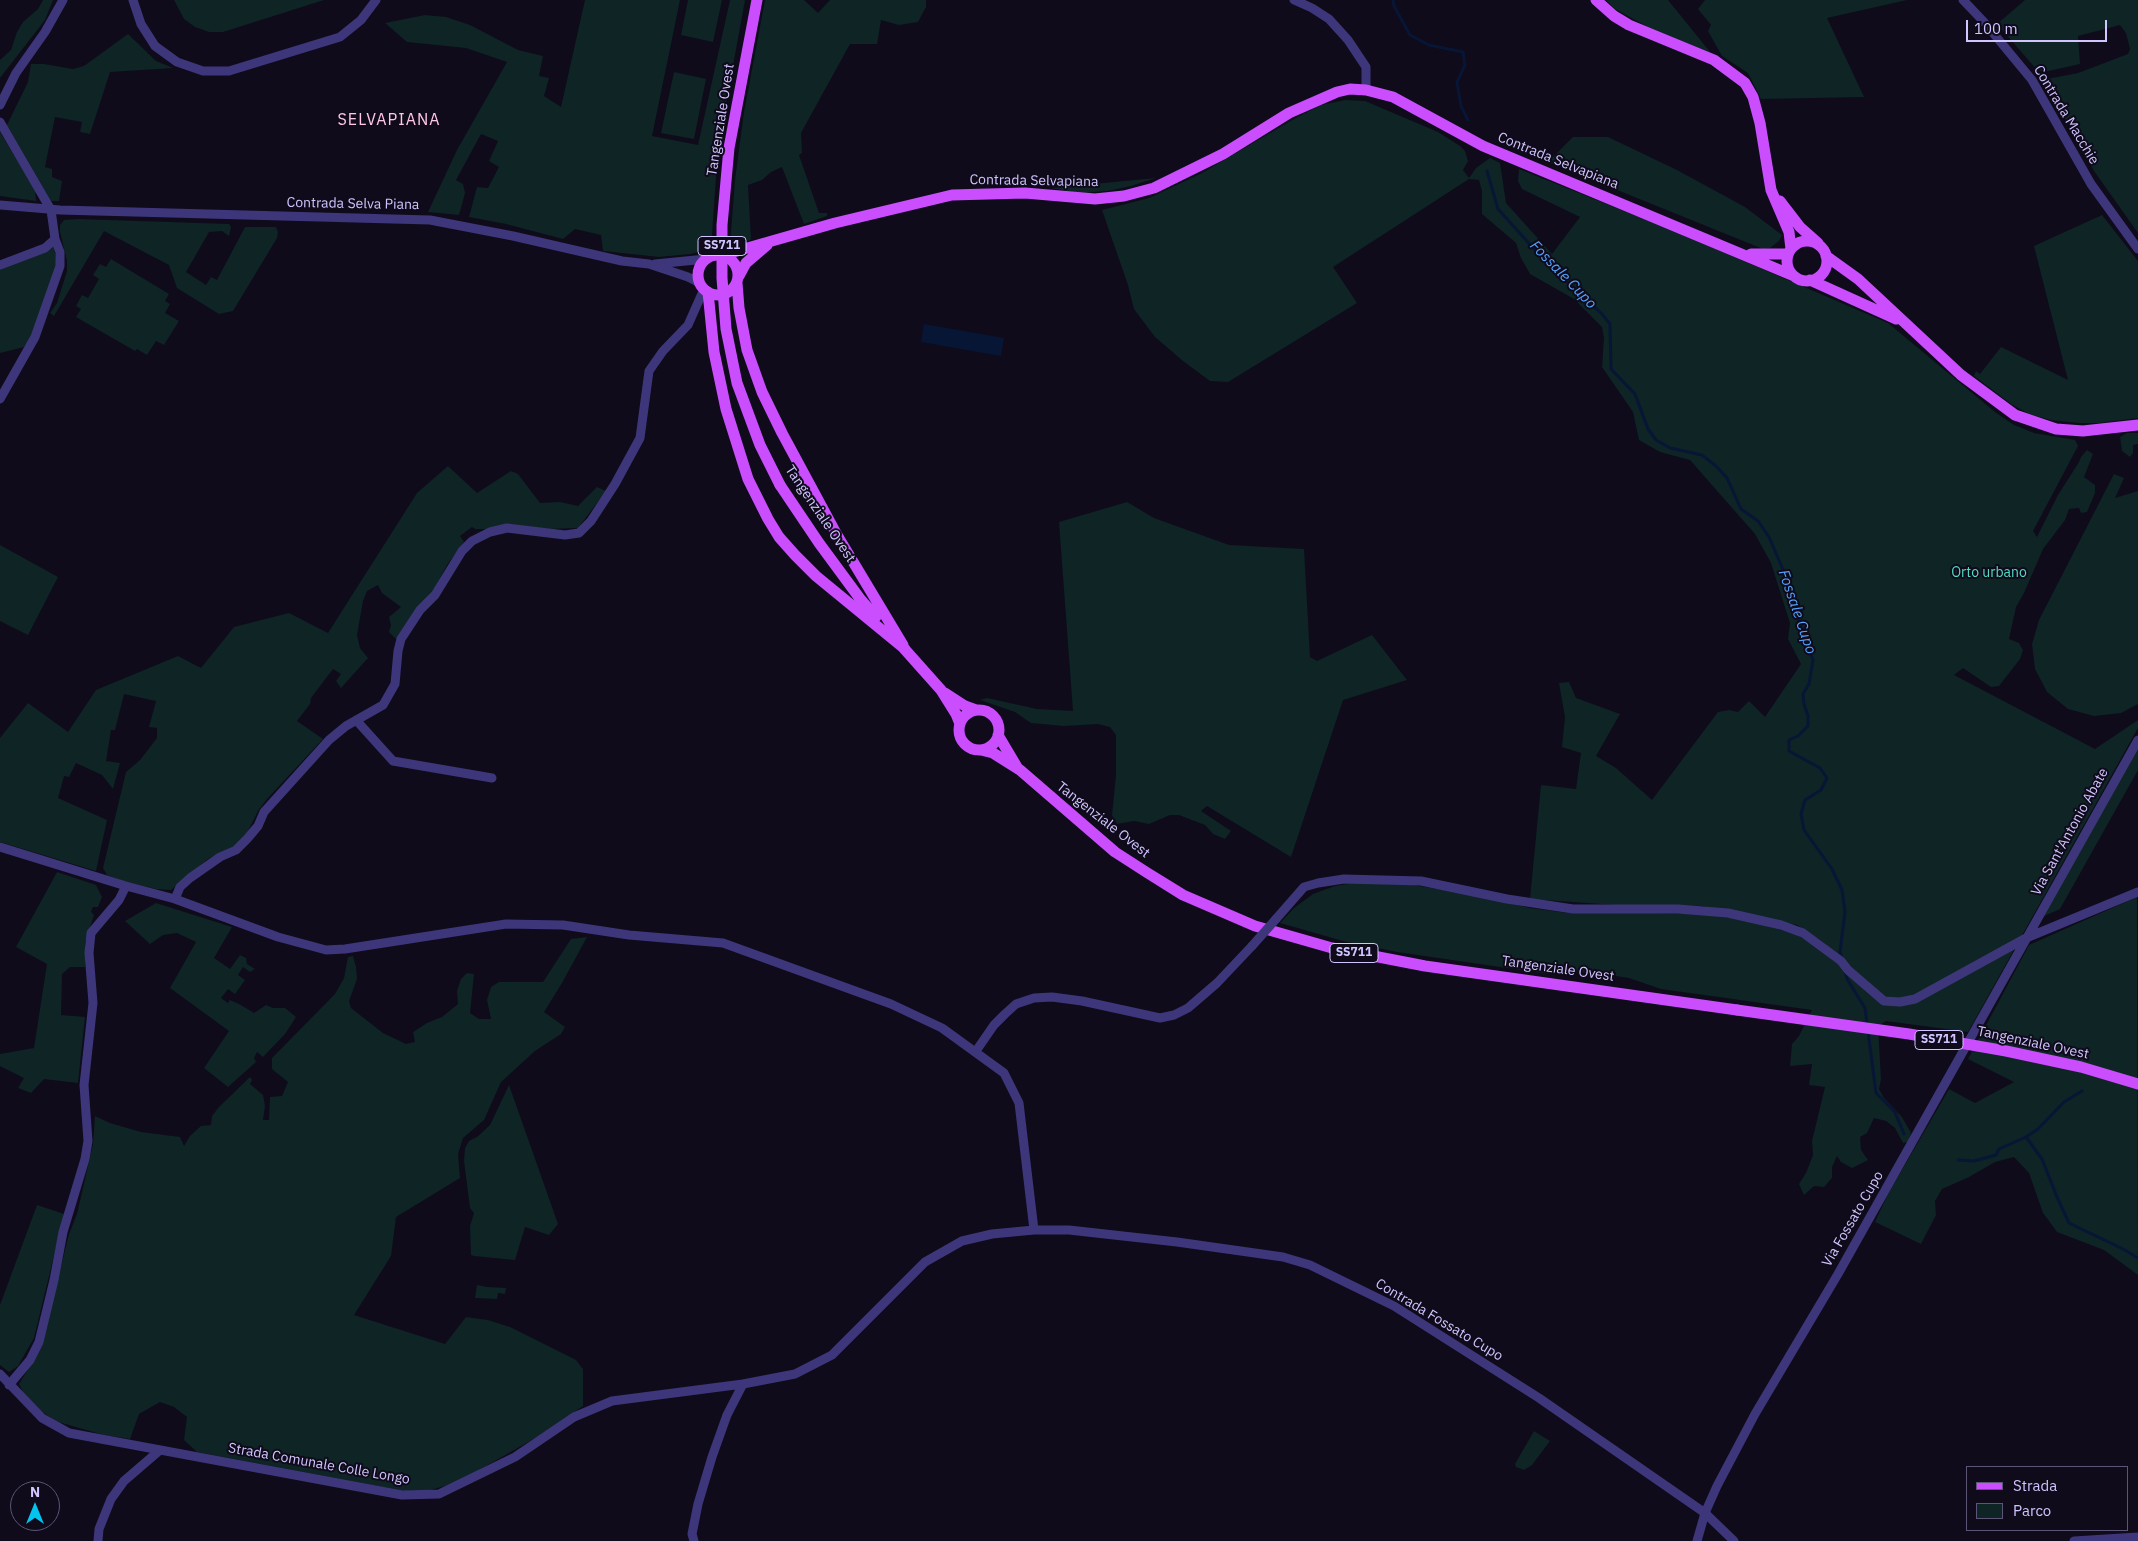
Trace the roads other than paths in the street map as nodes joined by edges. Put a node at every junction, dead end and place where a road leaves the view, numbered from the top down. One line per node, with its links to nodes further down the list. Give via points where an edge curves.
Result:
1 (63, 0): 9 (street, via 16,72)
2 (134, 0): 3 (street, via 141,24 155,46 177,62 203,71 229,71 340,37 361,20)
3 (376, 0)
4 (757, 0): 32 (main road, Tangenziale Ovest / SS711, bridge, via 729,148 722,224 726,328 738,383 760,445 780,485 861,600)
5 (1294, 0): 8 (street, via 1329,19 1348,40 1366,67)
6 (1596, 0): 11 (main road, via 1629,25 1714,60 1745,83 1753,97 1760,123)
7 (1963, 0): 17 (street, Contrada Macchie, via 2032,80 2091,184)
8 (1366, 90): 15 (main road, Contrada Selvapiana, via 1337,92 1289,113 1223,154 1154,188 1124,196 1095,199 1025,193 952,195); 19 (main road, Contrada Selvapiana, via 1393,97 1483,146)
9 (0, 105)
10 (0, 122): 13 (street)
11 (1771, 190): 16 (main road); 18 (main road, via 1789,232)
12 (0, 205): 13 (street, Contrada Selva Piana)
13 (51, 210): 14 (street); 23 (street, Contrada Selva Piana, via 430,220)
14 (55, 239): 24 (street, via 45,248); 30 (street, via 60,252 60,266 35,337)
15 (772, 241): 20 (main road, Contrada Selvapiana); 26 (main road, Contrada Selvapiana, via 755,253)
16 (1819, 245): 18 (main road, via 1804,241); 21 (main road)
17 (2138, 249)
18 (1789, 252): 19 (main road, Contrada Selvapiana, via 1774,255); 25 (main road, via 1788,266)
19 (1742, 253): 25 (main road, Contrada Selvapiana)
20 (723, 255): 22 (main road); 26 (main road, via 735,262)
21 (1826, 256): 27 (main road, via 1824,272); 29 (main road, via 1858,279)
22 (706, 259): 23 (street); 28 (main road, via 699,270)
23 (649, 264): 28 (street, via 688,276)
24 (0, 265)
25 (1794, 276): 27 (main road)
26 (738, 280): 28 (main road, via 724,294 713,294); 32 (main road, via 738,308 747,350 762,392 837,536)
27 (1810, 280): 29 (main road)
28 (704, 288): 32 (main road, via 728,418 748,479 768,519 795,556 816,576); 35 (street, via 688,325 649,371 640,438 591,521 579,533 566,535 507,528 472,541 401,639 396,684 383,705)
29 (1909, 326): 31 (main road, via 1961,375 2015,415 2056,429 2083,431)
30 (0, 399)
31 (2138, 425)
32 (905, 649): 33 (main road, Tangenziale Ovest / SS711)
33 (941, 690): 34 (main road, Tangenziale Ovest / SS711); 36 (main road, Tangenziale Ovest / SS711)
34 (976, 710): 36 (main road, via 966,715); 37 (main road, via 987,711 996,718)
35 (356, 720): 41 (street, via 393,761); 45 (street, via 328,740 311,758 236,850 190,878)
36 (960, 724): 39 (main road, via 964,743)
37 (998, 735): 39 (main road, via 992,745); 40 (main road, Tangenziale Ovest / SS711)
38 (2138, 740): 46 (street, Via Sant'Antonio Abate)
39 (981, 750): 40 (main road, Tangenziale Ovest / SS711, via 993,753)
40 (1020, 770): 48 (main road, Tangenziale Ovest / SS711, bridge, via 1115,852 1183,895 1255,926 1332,948 1424,966 1909,1034 2081,1067)
41 (492, 778)
42 (0, 847): 43 (street)
43 (126, 886): 45 (street); 52 (street, via 119,900 91,933 88,953 93,1003 84,1085 88,1141 85,1159 63,1232 39,1342 30,1360)
44 (2138, 892): 46 (street)
45 (174, 898): 47 (street, via 278,937 326,950 506,924 564,924 629,935 723,943 891,1004 942,1028)
46 (2026, 938): 47 (street, bridge, via 1915,999 1884,1001 1841,961 1803,933 1781,924 1728,913 1574,909 1421,881 1344,879 1304,887 1217,983 1188,1008 1174,1015 1160,1018 1082,1001 1034,998 1016,1004 994,1024); 54 (street, Via Fossato Cupo, via 1843,1265 1755,1414)
47 (976, 1051): 49 (street, via 1004,1073 1020,1103)
48 (2138, 1084)
49 (1034, 1230): 51 (street, Strada Comunale Colle Longo, via 962,1241 925,1262 832,1355 795,1374); 54 (street, Contrada Fossato Cupo, via 1069,1230 1177,1242 1283,1257 1310,1265 1394,1306 1515,1382)
50 (0, 1374): 52 (street, Strada Comunale Colle Longo)
51 (743, 1384): 53 (street, Strada Comunale Colle Longo, via 612,1401 574,1417 515,1457 439,1494 402,1494); 58 (street, via 727,1415 712,1457 695,1519)
52 (10, 1385): 53 (street, Strada Comunale Colle Longo, via 42,1418 69,1433)
53 (160, 1450): 57 (street, via 110,1499)
54 (1705, 1513): 59 (street); 60 (street, Contrada Fossato Cupo)
55 (2138, 1537): 56 (street)
56 (2108, 1539): 61 (street)
57 (98, 1541)
58 (694, 1541)
59 (1697, 1541)
60 (1734, 1541)
61 (2074, 1541)

